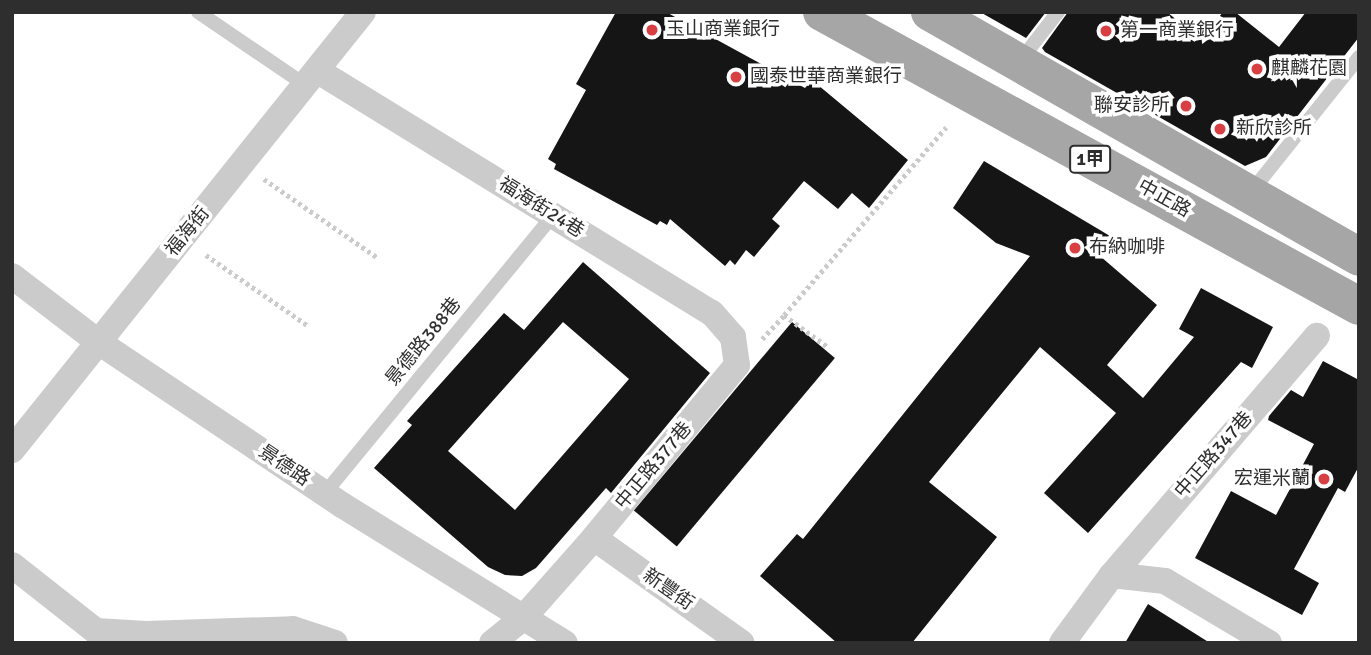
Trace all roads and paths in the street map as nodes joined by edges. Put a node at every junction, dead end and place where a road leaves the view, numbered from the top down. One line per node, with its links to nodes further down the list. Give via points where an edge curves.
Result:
1 (198, 12): 8 (lane)
2 (363, 12): 8 (street, 福海街)
3 (822, 12): 17 (main road, 中正路 / 1甲)
4 (930, 12): 7 (main road, 1甲)
5 (1058, 12): 7 (lane)
6 (1359, 57): 11 (lane)
7 (1019, 61): 11 (main road, 1甲)
8 (312, 78): 10 (street, 福海街); 12 (street, 福海街24巷)
9 (946, 127): 18 (path)
10 (243, 164): 13 (street, 福海街); 15 (path)
11 (1248, 196): 14 (main road, 1甲)
12 (554, 215): 23 (street, 福海街24巷, via 712,313 733,337); 25 (lane, 景德路388巷)
13 (182, 239): 19 (path); 21 (street, 福海街)
14 (1359, 257)
15 (378, 258)
16 (12, 276): 21 (street, 景德路)
17 (1359, 306)
18 (784, 315): 22 (path); 23 (path)
19 (307, 325)
20 (1317, 336): 28 (street, 中正路347巷)
21 (97, 341): 24 (street, 福海街); 25 (street, 景德路)
22 (828, 347)
23 (737, 365): 26 (street, 中正路377巷)
24 (12, 450)
25 (325, 493): 29 (street, 景德路)
26 (594, 538): 29 (street, 中正路377巷); 33 (street, 新豐街)
27 (12, 565): 30 (street, via 96,631 146,634 293,629)
28 (1112, 575): 34 (street, 中正路347巷); 35 (street, via 1164,581)
29 (524, 617): 31 (street, 中正路377巷); 32 (street, 景德路)
30 (335, 643)
31 (492, 643)
32 (565, 643)
33 (742, 643)
34 (1062, 643)
35 (1269, 643)

